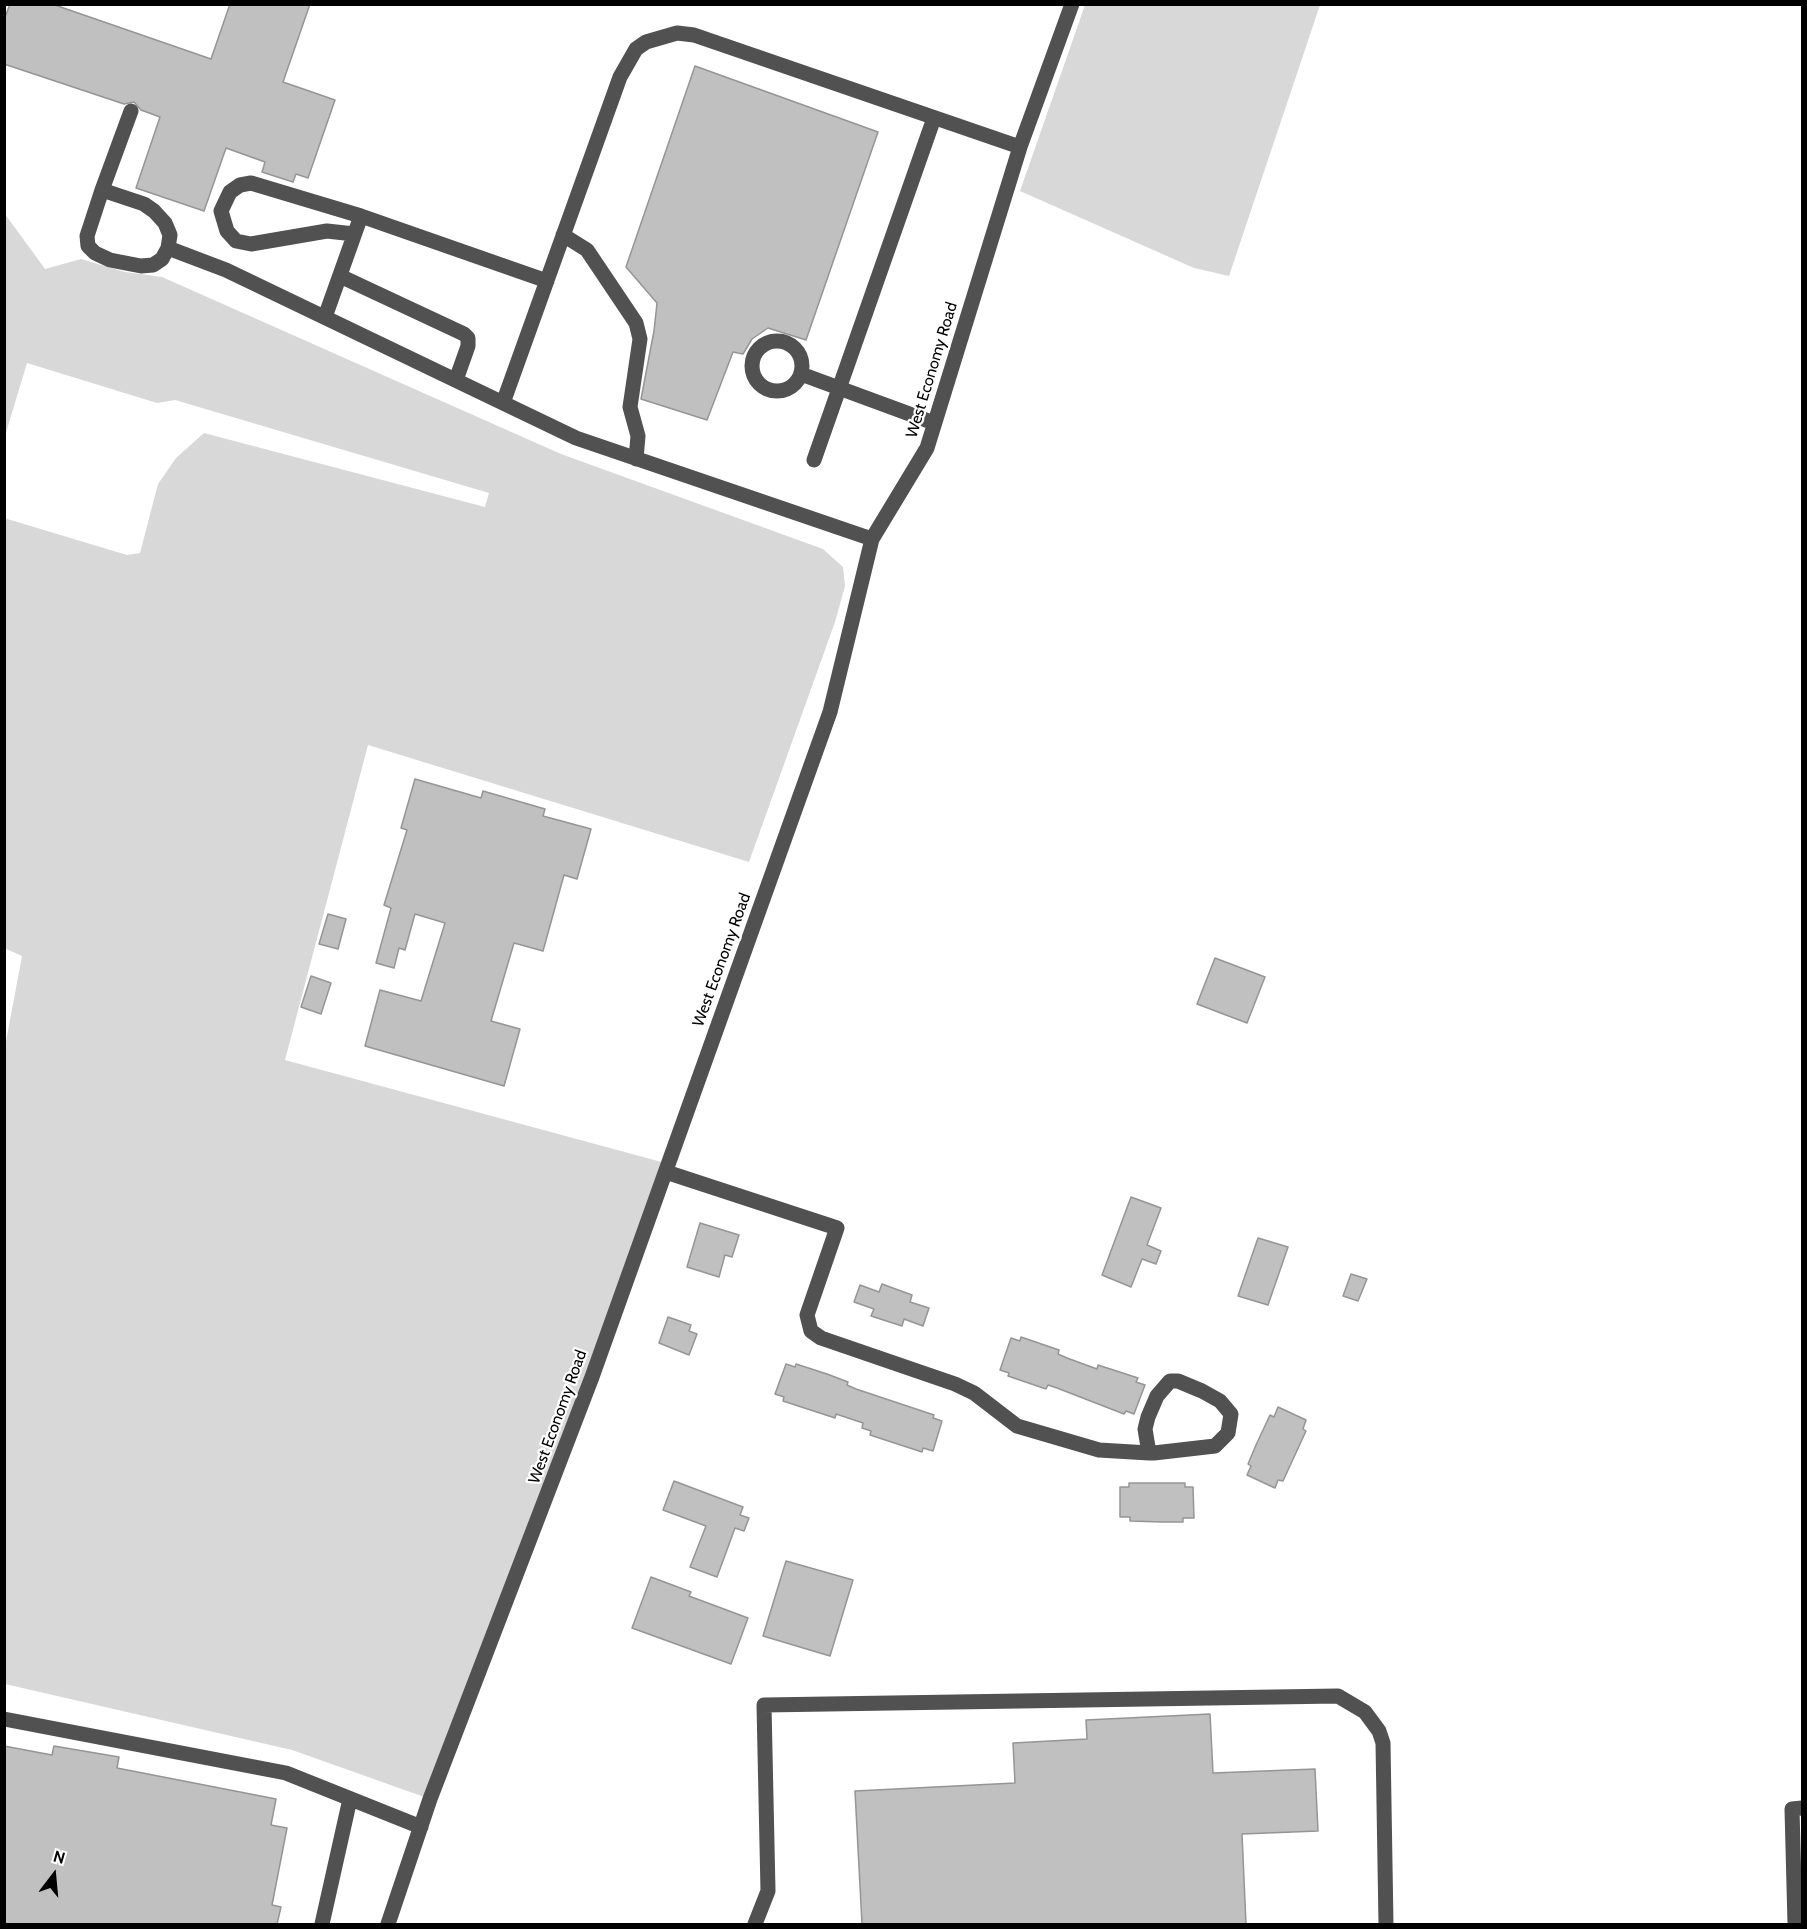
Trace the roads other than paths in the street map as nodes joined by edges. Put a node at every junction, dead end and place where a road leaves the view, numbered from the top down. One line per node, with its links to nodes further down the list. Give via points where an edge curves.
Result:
1 (1072, 4): 4 (street, West Economy Road)
2 (130, 111): 5 (street)
3 (934, 118): 4 (street); 8 (street, via 694,35 659,37 636,49 627,60); 15 (street)
4 (1020, 147): 17 (street, West Economy Road)
5 (102, 190): 9 (street, via 154,211 170,235); 9 (street, via 87,236 88,246 95,253 141,266 162,259)
6 (361, 216): 7 (street); 7 (street, via 252,183 230,192 221,211 227,231 236,241 251,244 327,231); 11 (street)
7 (354, 234): 10 (street)
8 (563, 235): 11 (street); 18 (street, via 587,250 636,323 640,339 630,407 638,436)
9 (168, 248): 12 (street, via 226,270)
10 (340, 276): 12 (street); 14 (street, via 464,334 468,346)
11 (547, 281): 16 (street)
12 (325, 317): 14 (street)
13 (801, 374): 15 (street)
14 (456, 380): 16 (street)
15 (840, 388): 17 (street); 19 (street)
16 (503, 403): 18 (street, via 576,438)
17 (934, 423): 20 (street, West Economy Road, via 927,448)
18 (636, 459): 20 (street)
19 (814, 460)
20 (872, 539): 21 (street, West Economy Road, via 830,712)
21 (666, 1172): 22 (street, via 837,1228 807,1315 811,1331 821,1338 955,1384 1032,1432 1099,1450); 26 (street, West Economy Road)
22 (1149, 1453): 22 (street, via 1215,1446 1228,1433 1231,1414 1220,1401 1202,1391 1170,1381 1157,1396 1148,1417 1145,1430)
23 (4, 1719): 24 (street, via 286,1773)
24 (350, 1799): 26 (street); 27 (street)
25 (1803, 1808): 31 (street, via 1792,1809)
26 (421, 1827): 28 (street, West Economy Road)
27 (322, 1924)
28 (388, 1924)
29 (754, 1924): 30 (street, via 768,1891 764,1705 1338,1696 1365,1712 1383,1743)
30 (1386, 1924)
31 (1796, 1924)

